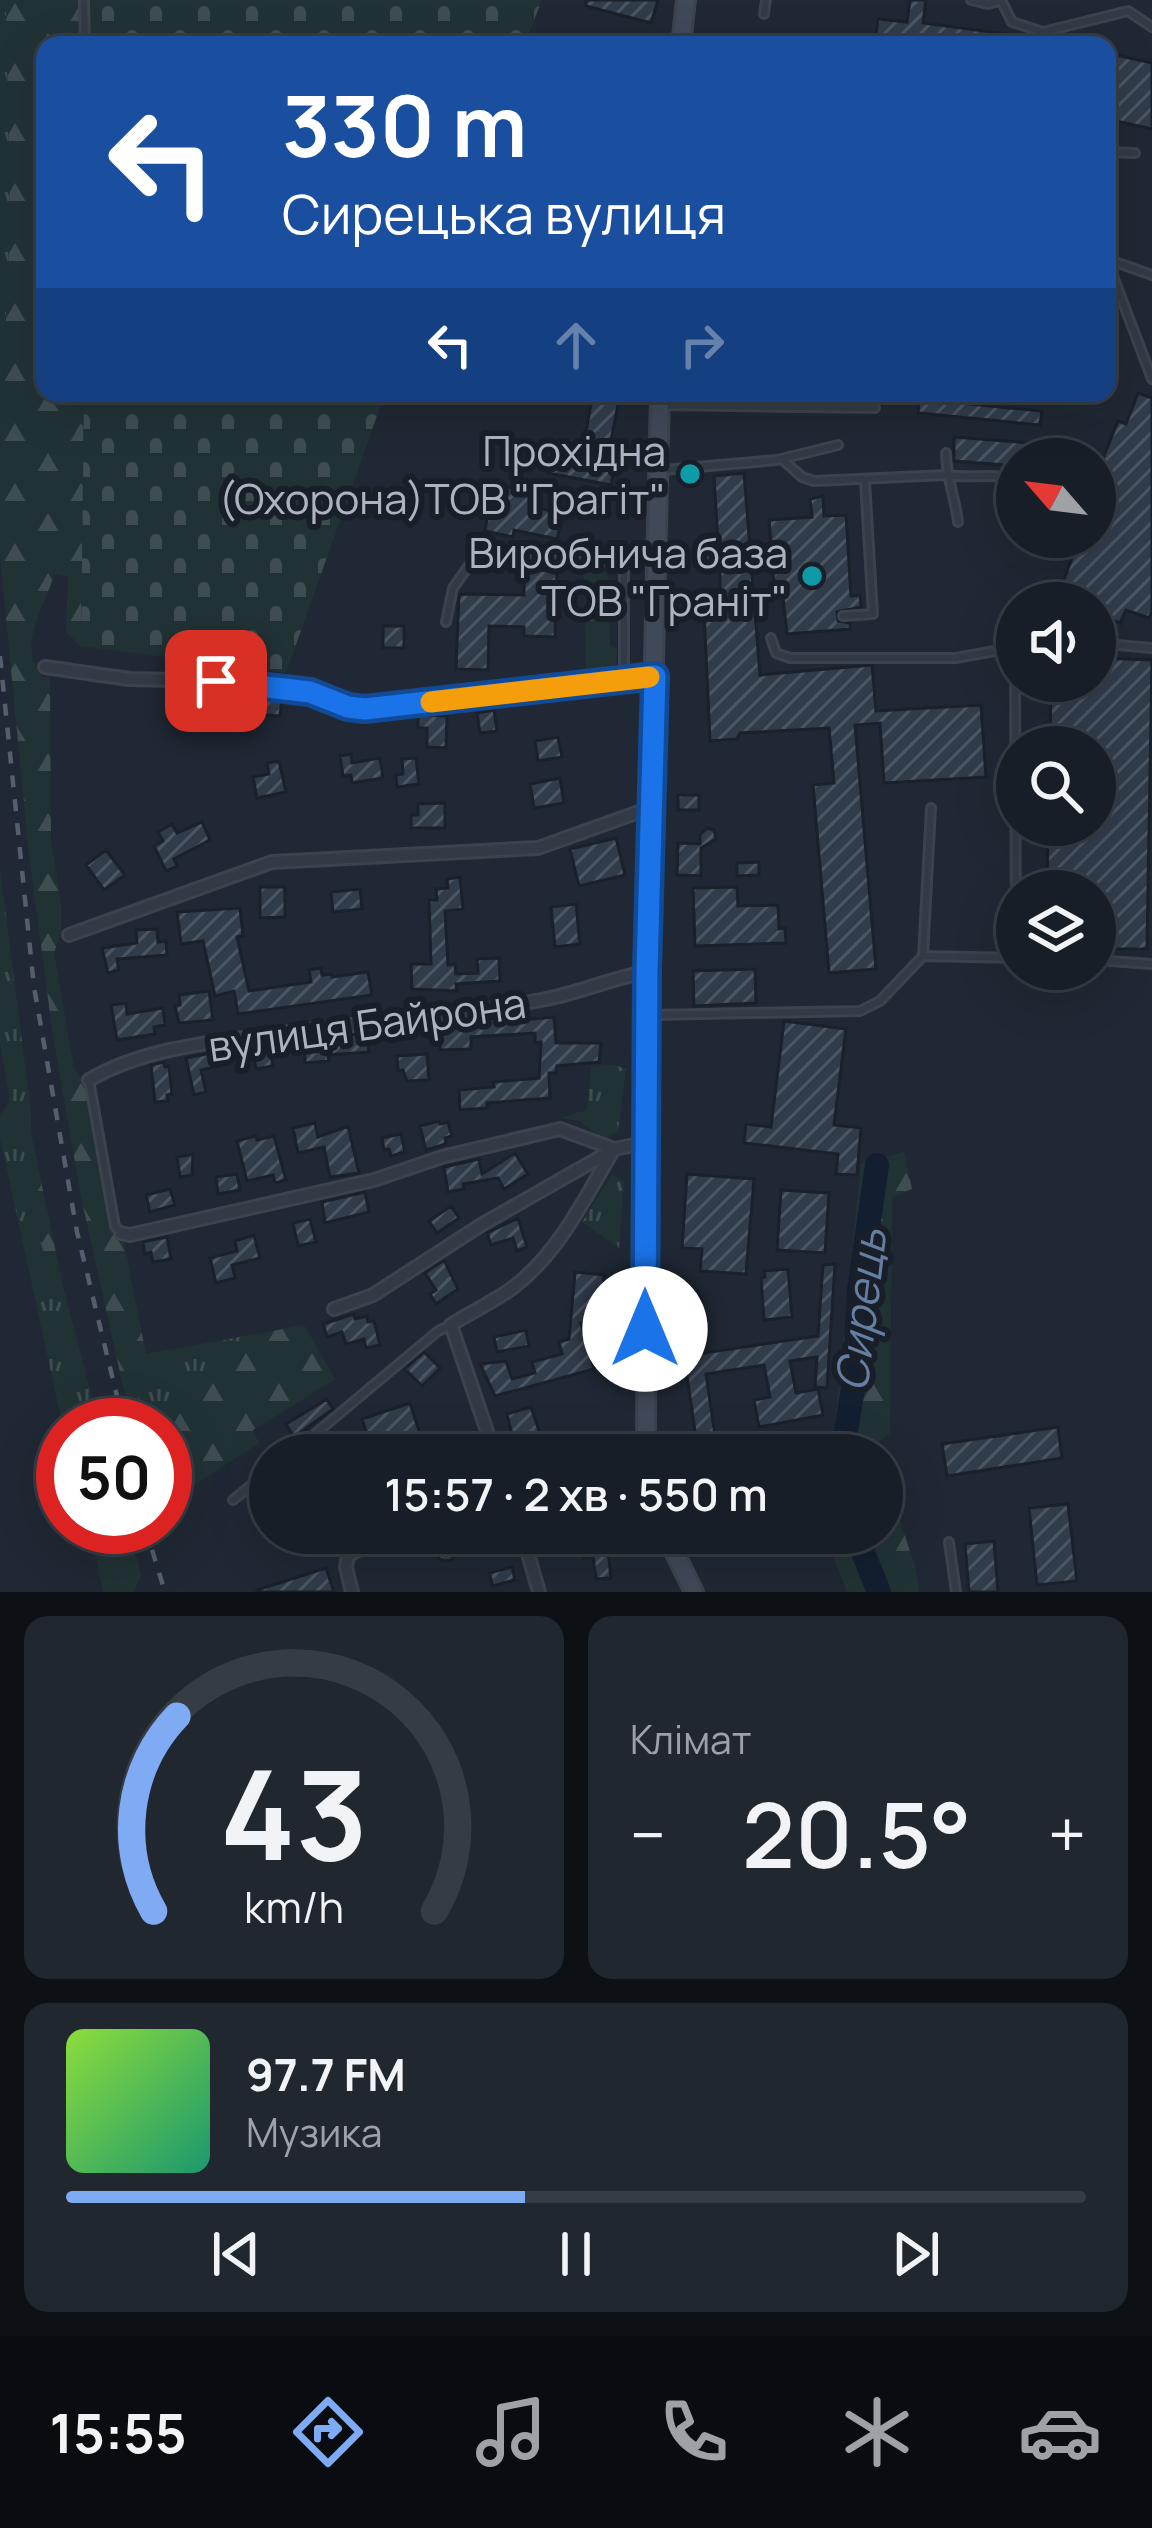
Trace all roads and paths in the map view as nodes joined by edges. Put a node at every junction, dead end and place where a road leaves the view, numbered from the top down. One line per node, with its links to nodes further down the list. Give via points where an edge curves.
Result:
1 (84, 0): 8 (lane)
2 (686, 0): 9 (main road)
3 (766, 0): 6 (lane)
4 (971, 0): 5 (lane)
5 (1001, 0): 7 (lane, via 1012,22 1043,32 1128,11)
6 (764, 14)
7 (1152, 27)
8 (85, 36)
9 (682, 36)
10 (1116, 152): 11 (lane)
11 (1135, 153)
12 (1116, 263): 13 (lane)
13 (1152, 275)
14 (1116, 284): 15 (lane)
15 (1152, 379)
16 (659, 402): 22 (main road)
17 (724, 402): 18 (lane)
18 (875, 409)
19 (838, 445): 21 (lane)
20 (946, 453): 23 (lane)
21 (782, 459): 22 (lane); 25 (lane, via 814,482)
22 (659, 470): 27 (main road)
23 (946, 475): 24 (lane); 25 (lane); 26 (lane)
24 (996, 476)
25 (865, 482): 29 (lane, via 873,614)
26 (958, 522)
27 (658, 545): 28 (lane); 36 (main road)
28 (624, 562): 30 (lane, via 470,564 453,588); 37 (lane)
29 (843, 616)
30 (446, 622)
31 (771, 638): 34 (lane, via 776,653 790,658)
32 (1116, 645): 33 (lane)
33 (1152, 648)
34 (996, 651)
35 (45, 668): 37 (street, via 300,690 356,709)
36 (655, 676): 37 (street); 39 (main road)
37 (624, 680)
38 (1016, 702): 41 (lane)
39 (650, 808): 42 (street, via 538,848 272,862); 47 (main road)
40 (931, 808): 43 (lane)
41 (1017, 870)
42 (69, 935)
43 (922, 956): 44 (lane); 48 (lane, via 860,1011)
44 (996, 958)
45 (1116, 961): 46 (lane)
46 (1152, 964)
47 (647, 971): 48 (main road); 49 (street, вулиця Байрона, via 544,1000 143,1056)
48 (647, 1015): 50 (main road)
49 (88, 1080): 52 (lane)
50 (645, 1144): 51 (street); 57 (main road)
51 (614, 1149): 52 (street, via 560,1129 374,1180); 53 (street, via 373,1295); 54 (street, via 536,1267)
52 (121, 1233)
53 (334, 1309)
54 (452, 1325): 55 (lane); 56 (street)
55 (315, 1434)
56 (488, 1434)
57 (646, 1434)
58 (249, 1487): 59 (lane)
59 (233, 1500)
60 (949, 1542): 67 (lane)
61 (352, 1554): 64 (street)
62 (528, 1554): 65 (street)
63 (675, 1554): 66 (main road)
64 (352, 1592)
65 (539, 1592)
66 (694, 1592)
67 (956, 1592)

